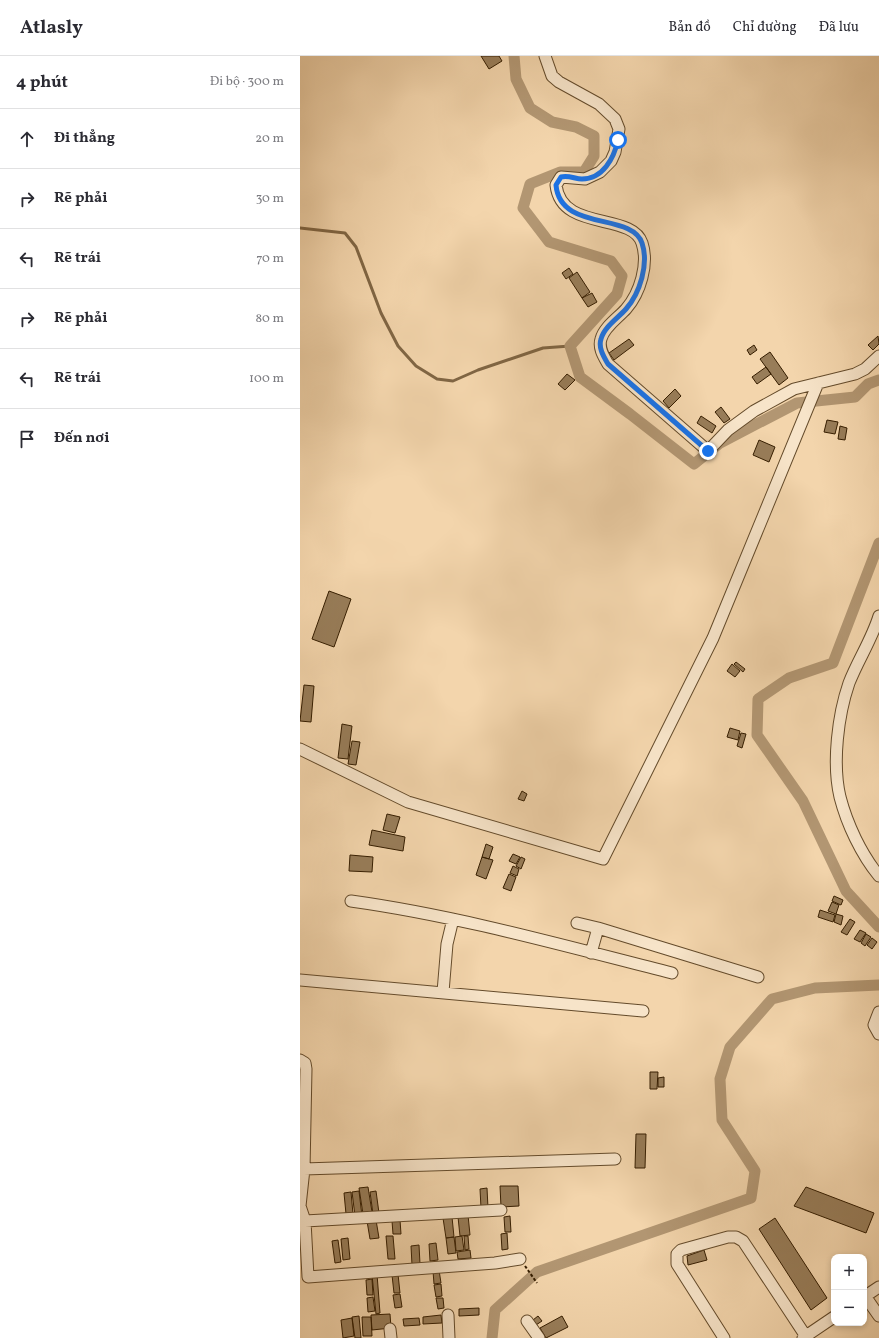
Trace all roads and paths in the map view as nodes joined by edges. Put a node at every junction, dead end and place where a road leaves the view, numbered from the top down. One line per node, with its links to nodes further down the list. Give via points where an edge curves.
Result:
1 (545, 56): 3 (street, via 552,76 599,104 615,119 619,129 615,152 611,161 600,172 585,179 561,177 556,185 558,197 573,211 630,228 642,242 645,263 638,288 627,307 601,338 600,347 608,364 708,451 728,430 754,411 794,389)
2 (879, 356): 3 (street, via 855,374)
3 (818, 383): 5 (street, via 713,638 603,859 408,802)
4 (879, 616): 6 (street, via 849,683 840,719 837,761 840,797 854,834 869,864)
5 (300, 748)
6 (879, 876)
7 (351, 901): 8 (street, via 409,909)
8 (453, 919): 11 (street); 15 (street, via 447,944)
9 (577, 923): 10 (street)
10 (598, 928): 11 (street); 13 (street)
11 (590, 953): 12 (street)
12 (672, 973)
13 (758, 977)
14 (300, 980): 15 (street)
15 (443, 992): 16 (street)
16 (643, 1011)
17 (879, 1012): 18 (street, via 874,1025)
18 (879, 1034)
19 (300, 1060): 21 (street, via 305,1063 306,1069)
20 (615, 1159): 21 (street)
21 (304, 1169): 23 (street, via 300,1206)
22 (501, 1210): 23 (street)
23 (304, 1221): 25 (street)
24 (520, 1258): 25 (street, via 495,1263); 26 (path)
25 (304, 1278)
26 (538, 1283)
27 (879, 1287): 28 (street)
28 (867, 1295)
29 (867, 1299): 31 (street)
30 (448, 1315): 35 (street)
31 (879, 1316)
32 (831, 1319): 34 (street)
33 (528, 1321): 36 (street)
34 (806, 1337): 37 (street, via 743,1241 732,1237 681,1250 676,1257 677,1264)
35 (449, 1338)
36 (539, 1338)
37 (724, 1338)

